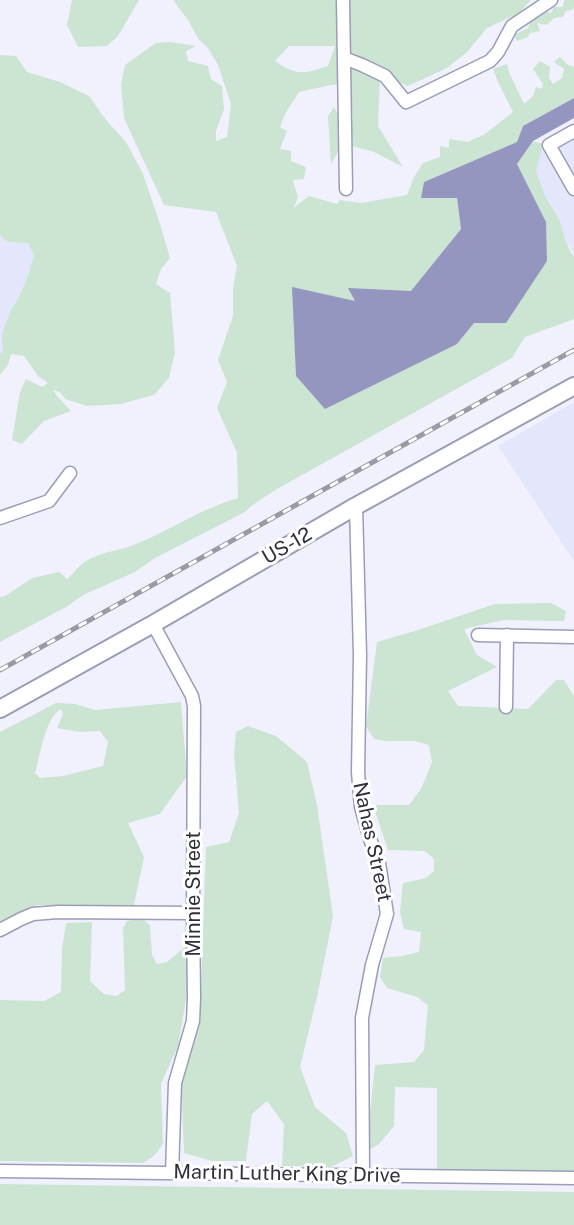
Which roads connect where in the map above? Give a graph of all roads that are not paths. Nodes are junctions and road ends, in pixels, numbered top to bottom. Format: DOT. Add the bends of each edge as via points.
graph roads {
  1 [pos="343,0"];
  2 [pos="551,0"];
  3 [pos="344,57"];
  4 [pos="574,131"];
  5 [pos="346,189"];
  6 [pos="574,189"];
  7 [pos="574,386"];
  8 [pos="70,473"];
  9 [pos="356,506"];
  10 [pos="0,518"];
  11 [pos="153,624"];
  12 [pos="478,635"];
  13 [pos="507,635"];
  14 [pos="574,637"];
  15 [pos="506,707"];
  16 [pos="0,709"];
  17 [pos="193,913"];
  18 [pos="0,930"];
  19 [pos="0,1171"];
  20 [pos="172,1173"];
  21 [pos="363,1174"];
  22 [pos="574,1178"];
  1 -- 3 [label="street"];
  2 -- 3 [label="street" via="512,26 490,61 406,102 384,76"];
  3 -- 5 [label="street"];
  4 -- 6 [label="street" via="549,145"];
  7 -- 9 [label="main road, US-12"];
  8 -- 10 [label="street" via="49,501"];
  9 -- 11 [label="main road, US-12"];
  9 -- 21 [label="street, Nahas Street" via="358,772 362,807 379,863 387,914 362,1018"];
  11 -- 16 [label="main road, US-12"];
  11 -- 17 [label="street, Minnie Street" via="194,706"];
  12 -- 13 [label="street"];
  13 -- 14 [label="street"];
  13 -- 15 [label="street"];
  17 -- 18 [label="street" via="58,912 33,915"];
  17 -- 20 [label="street, Minnie Street" via="193,1021 175,1083"];
  19 -- 20 [label="street, Martin Luther King Drive"];
  20 -- 21 [label="street, Martin Luther King Drive"];
  21 -- 22 [label="street, Martin Luther King Drive"];
}
